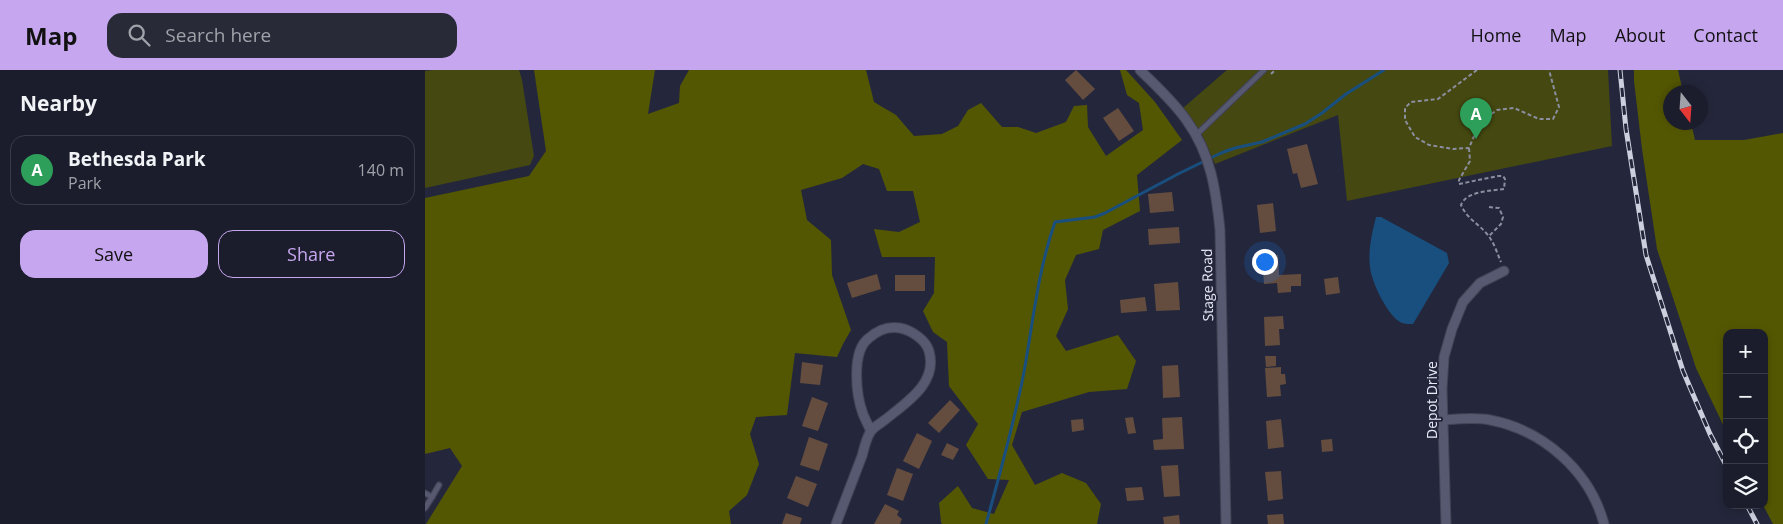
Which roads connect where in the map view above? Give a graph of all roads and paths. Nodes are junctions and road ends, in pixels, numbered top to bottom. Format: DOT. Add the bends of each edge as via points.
graph roads {
  1 [pos="1140,70"];
  2 [pos="1264,70"];
  3 [pos="1275,70"];
  4 [pos="1477,70"];
  5 [pos="1549,70"];
  6 [pos="1268,77"];
  7 [pos="1196,135"];
  8 [pos="1469,148"];
  9 [pos="1489,207"];
  10 [pos="1489,236"];
  11 [pos="1504,271"];
  12 [pos="1443,420"];
  13 [pos="871,431"];
  14 [pos="439,485"];
  15 [pos="425,493"];
  16 [pos="432,496"];
  17 [pos="425,508"];
  18 [pos="837,524"];
  19 [pos="1225,524"];
  20 [pos="1446,524"];
  21 [pos="1603,524"];
  1 -- 7 [label="street, Stage Road" via="1178,110"];
  2 -- 7 [label="lane"];
  3 -- 6 [label="path"];
  4 -- 8 [label="path" via="1438,99 1411,102 1405,108 1405,120 1415,137 1429,145"];
  5 -- 8 [label="path" via="1559,107 1553,119 1539,119 1515,108 1497,110 1481,122"];
  7 -- 19 [label="street, Stage Road" via="1216,190 1219,230"];
  8 -- 10 [label="path" via="1470,161 1459,184 1498,176 1505,178 1504,189 1479,193 1461,203 1474,223"];
  9 -- 10 [label="path" via="1502,210 1503,217 1501,224"];
  10 -- 11 [label="path"];
  11 -- 12 [label="street, Depot Drive" via="1480,283 1463,302 1451,328 1444,357"];
  12 -- 20 [label="street, Depot Drive"];
  12 -- 21 [label="street" via="1488,420 1511,425 1547,443 1573,468 1589,490"];
  13 -- 13 [label="street" via="859,400 859,350 879,331 901,328 921,339 929,348 930,373 925,384 907,402"];
  13 -- 18 [label="street"];
  14 -- 16 [label="lane"];
  15 -- 16 [label="lane"];
  16 -- 17 [label="lane"];
}
